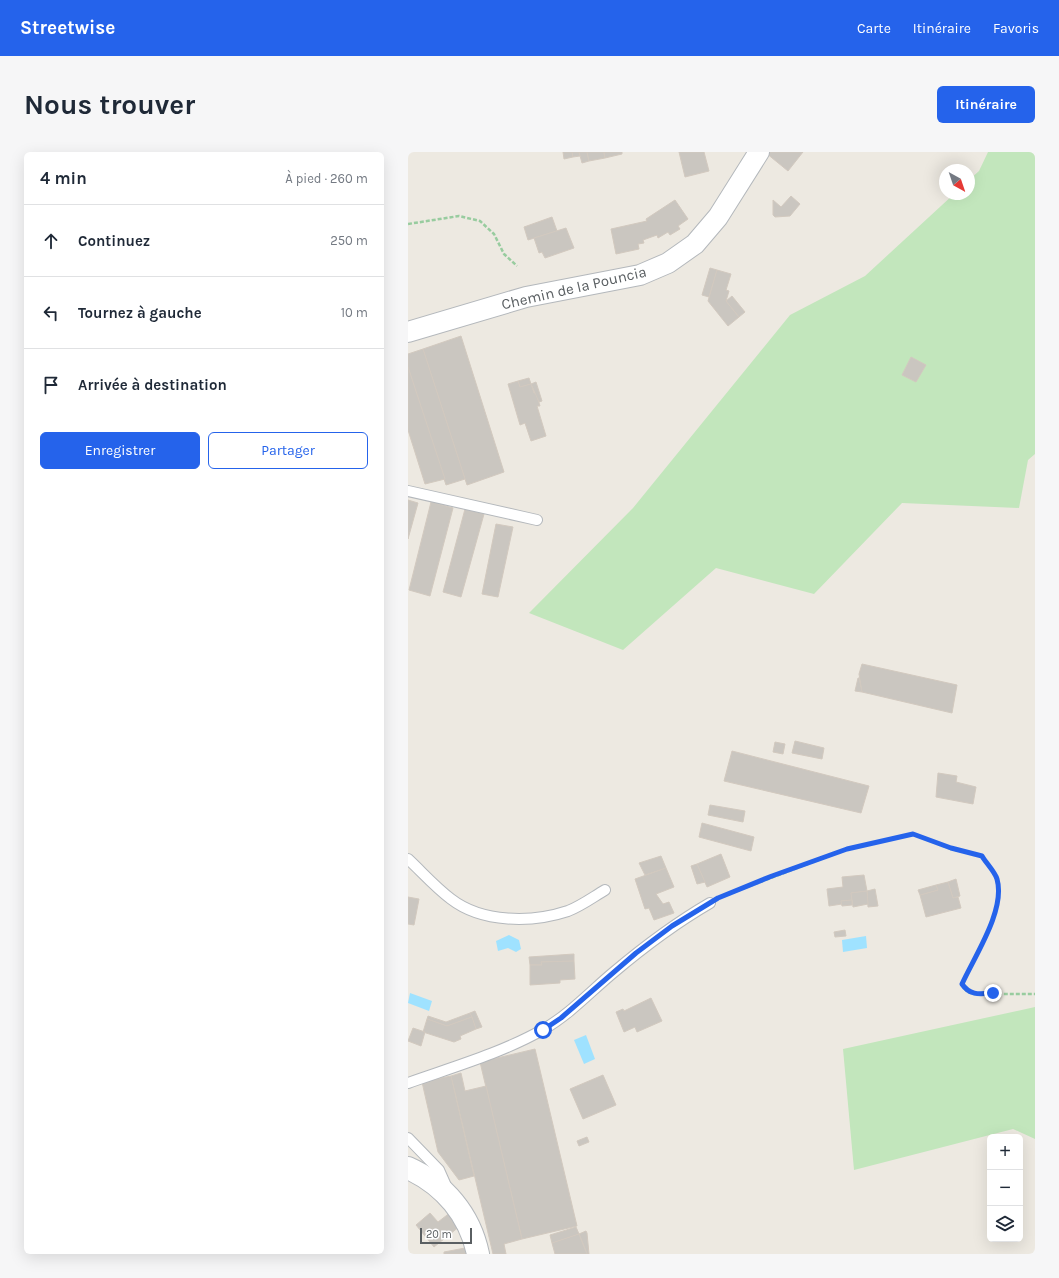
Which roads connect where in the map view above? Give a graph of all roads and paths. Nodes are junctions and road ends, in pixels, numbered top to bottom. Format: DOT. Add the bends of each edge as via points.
graph roads {
  1 [pos="759,152"];
  2 [pos="408,224"];
  3 [pos="517,266"];
  4 [pos="408,332"];
  5 [pos="408,491"];
  6 [pos="537,520"];
  7 [pos="408,859"];
  8 [pos="605,890"];
  9 [pos="710,903"];
  10 [pos="1035,994"];
  11 [pos="408,1083"];
  12 [pos="408,1138"];
  13 [pos="408,1168"];
  14 [pos="452,1200"];
  15 [pos="478,1254"];
  1 -- 4 [label="street, Chemin de la Pouncia" via="718,217 695,244 668,263 640,275 526,297"];
  2 -- 3 [label="path" via="459,216 480,220 494,234 504,254"];
  5 -- 6 [label="lane"];
  7 -- 8 [label="lane" via="451,899 472,911 494,917 513,919 553,916 570,910"];
  9 -- 10 [label="path" via="772,876 847,849 913,834 982,856 997,878 996,911 988,933 962,984 967,992"];
  9 -- 11 [label="lane" via="672,926 636,953 561,1018 543,1030 504,1048"];
  12 -- 14 [label="lane" via="439,1170"];
  13 -- 14 [label="street" via="422,1174"];
  14 -- 15 [label="street" via="469,1226"];
}
